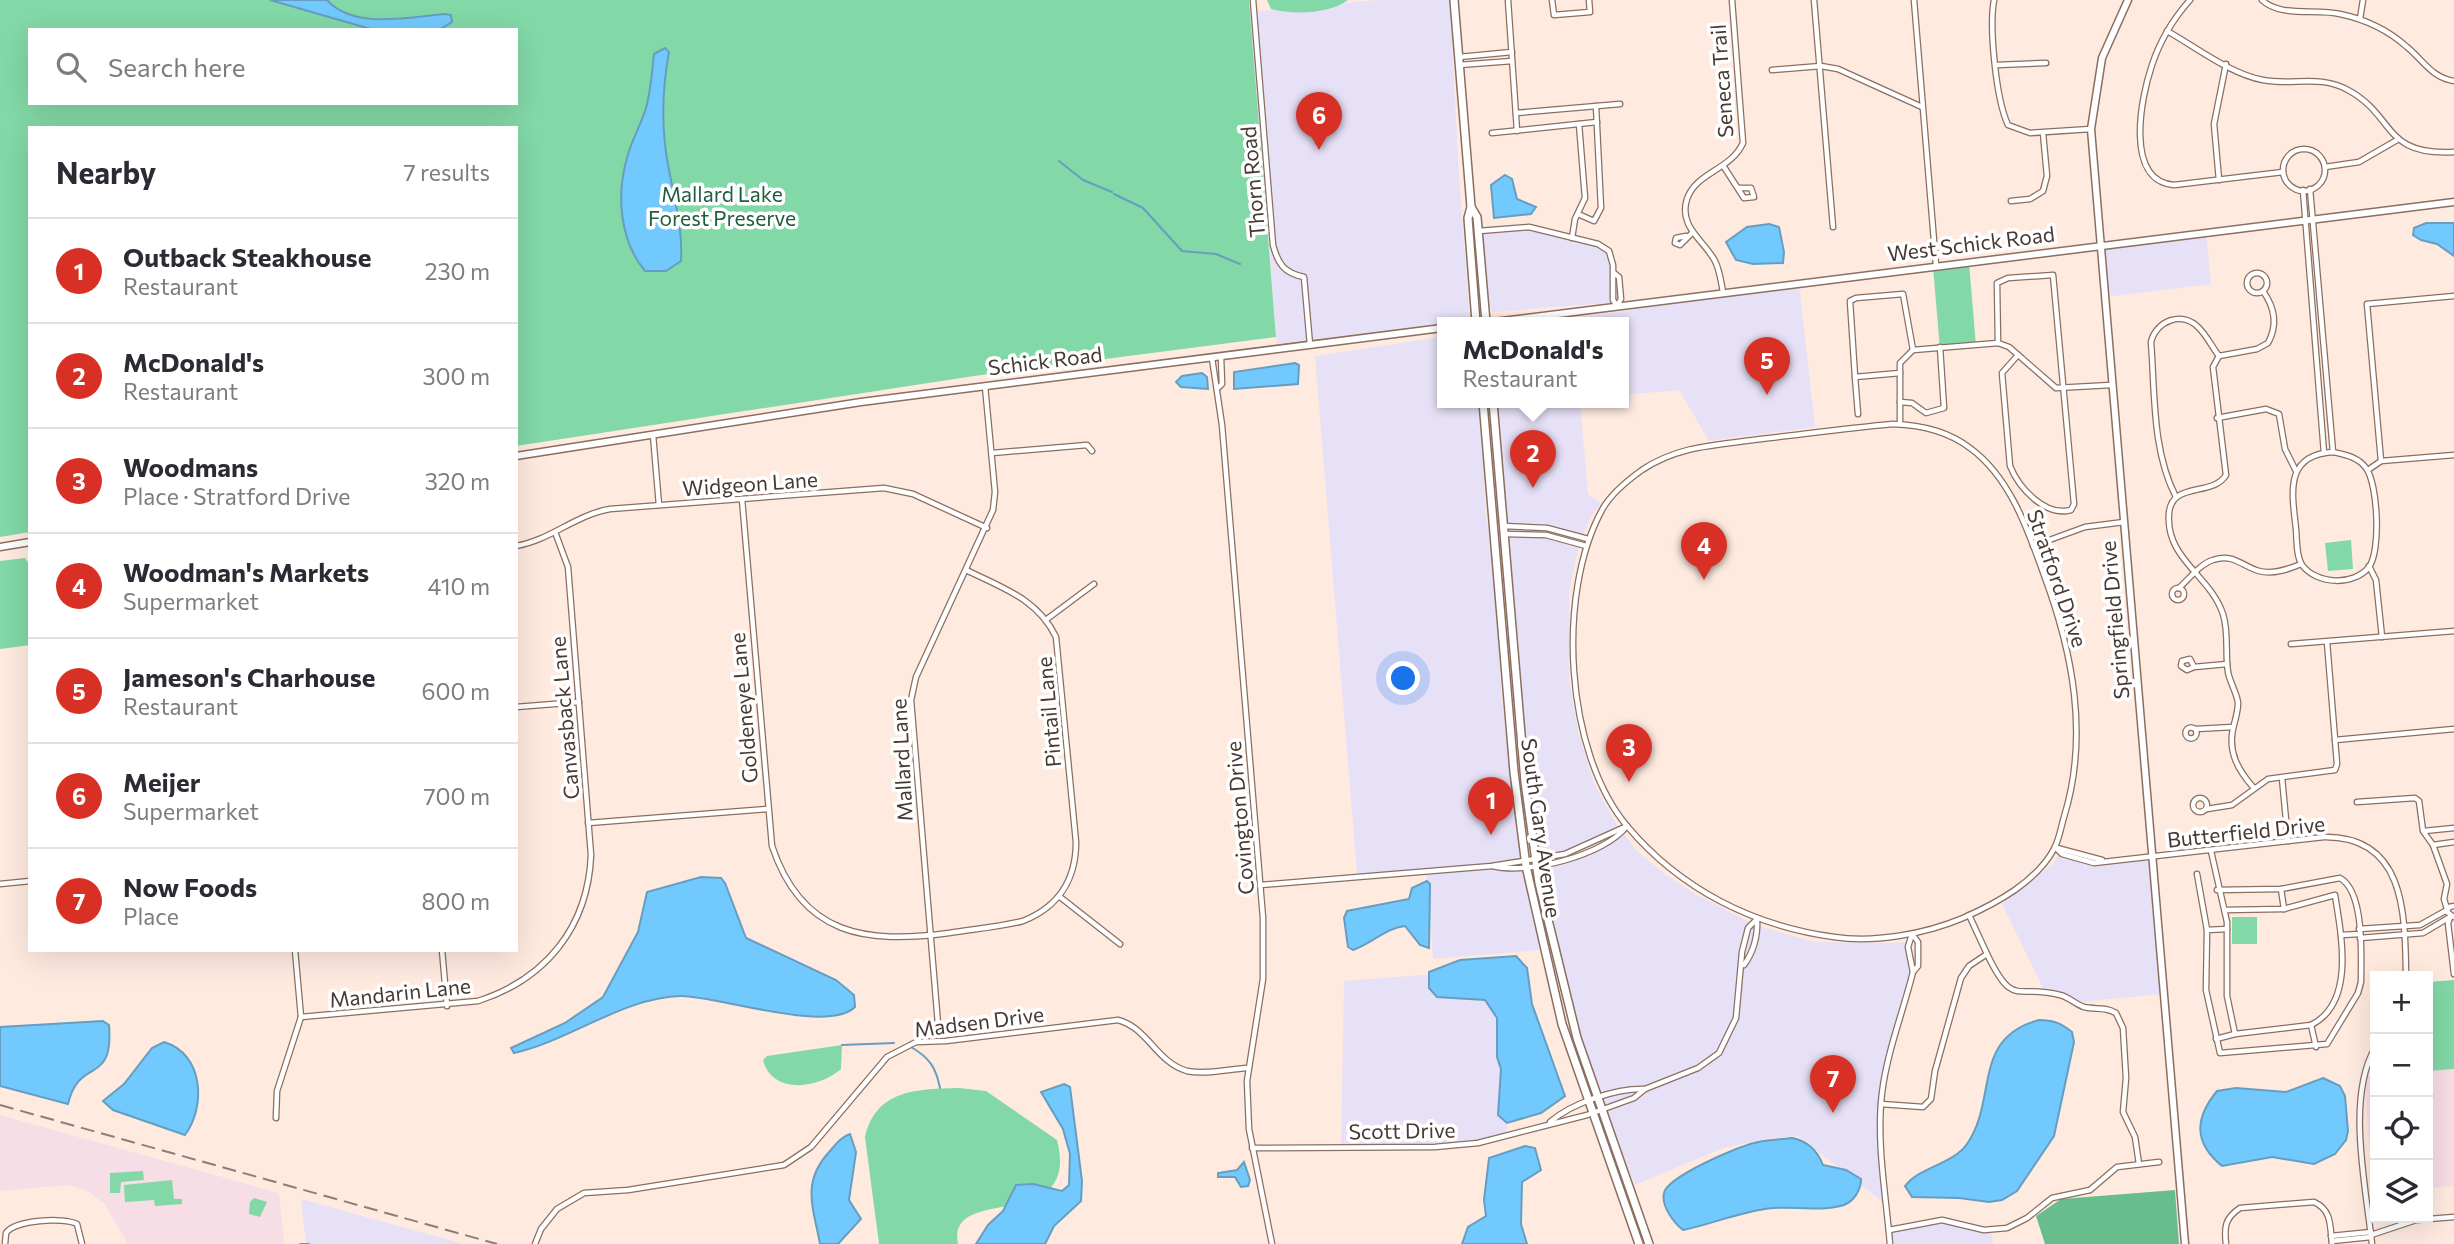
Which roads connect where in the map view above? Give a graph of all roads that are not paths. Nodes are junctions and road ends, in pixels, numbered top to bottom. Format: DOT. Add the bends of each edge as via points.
graph roads {
  1 [pos="1253,0"];
  2 [pos="1454,0"];
  3 [pos="1508,0"];
  4 [pos="1552,0"];
  5 [pos="1589,0"];
  6 [pos="1732,0"];
  7 [pos="1814,0"];
  8 [pos="1914,0"];
  9 [pos="1994,0"];
  10 [pos="2128,0"];
  11 [pos="2190,0"];
  12 [pos="2262,0"];
  13 [pos="2363,0"];
  14 [pos="2360,19"];
  15 [pos="2167,31"];
  16 [pos="1511,52"];
  17 [pos="1459,61"];
  18 [pos="1512,61"];
  19 [pos="2046,63"];
  20 [pos="2226,64"];
  21 [pos="1997,65"];
  22 [pos="1821,66"];
  23 [pos="1772,70"];
  24 [pos="2454,81"];
  25 [pos="1620,104"];
  26 [pos="1596,106"];
  27 [pos="1923,107"];
  28 [pos="1516,113"];
  29 [pos="1597,122"];
  30 [pos="1579,124"];
  31 [pos="2091,129"];
  32 [pos="1517,131"];
  33 [pos="1492,133"];
  34 [pos="2043,133"];
  35 [pos="2397,140"];
  36 [pos="2454,152"];
  37 [pos="1724,167"];
  38 [pos="2325,167"];
  39 [pos="2283,172"];
  40 [pos="2219,180"];
  41 [pos="1739,188"];
  42 [pos="2311,189"];
  43 [pos="2303,190"];
  44 [pos="2011,201"];
  45 [pos="2454,202"];
  46 [pos="1471,207"];
  47 [pos="1578,214"];
  48 [pos="2314,219"];
  49 [pos="2305,220"];
  50 [pos="1833,227"];
  51 [pos="1478,231"];
  52 [pos="1692,233"];
  53 [pos="1686,236"];
  54 [pos="1572,237"];
  55 [pos="2099,244"];
  56 [pos="1937,265"];
  57 [pos="2263,291"];
  58 [pos="1723,292"];
  59 [pos="2454,296"];
  60 [pos="1617,306"];
  61 [pos="1476,317"];
  62 [pos="1486,317"];
  63 [pos="1532,317"];
  64 [pos="1437,329"];
  65 [pos="1998,343"];
  66 [pos="1310,345"];
  67 [pos="1940,347"];
  68 [pos="1913,350"];
  69 [pos="2018,355"];
  70 [pos="2219,356"];
  71 [pos="1221,357"];
  72 [pos="1212,358"];
  73 [pos="1900,373"];
  74 [pos="1854,377"];
  75 [pos="2111,384"];
  76 [pos="985,385"];
  77 [pos="1219,387"];
  78 [pos="2065,389"];
  79 [pos="1900,402"];
  80 [pos="1484,408"];
  81 [pos="1493,408"];
  82 [pos="1858,414"];
  83 [pos="2217,418"];
  84 [pos="1900,424"];
  85 [pos="653,434"];
  86 [pos="1092,451"];
  87 [pos="2333,452"];
  88 [pos="992,453"];
  89 [pos="2324,453"];
  90 [pos="2454,455"];
  91 [pos="518,456"];
  92 [pos="2381,461"];
  93 [pos="2368,470"];
  94 [pos="2297,471"];
  95 [pos="2176,498"];
  96 [pos="742,499"];
  97 [pos="659,505"];
  98 [pos="2124,522"];
  99 [pos="987,528"];
  100 [pos="1503,530"];
  101 [pos="555,532"];
  102 [pos="1588,539"];
  103 [pos="28,542"];
  104 [pos="518,544"];
  105 [pos="1586,546"];
  106 [pos="2033,546"];
  107 [pos="0,547"];
  108 [pos="2301,564"];
  109 [pos="2369,566"];
  110 [pos="966,570"];
  111 [pos="2195,573"];
  112 [pos="1094,584"];
  113 [pos="2179,588"];
  114 [pos="1046,619"];
  115 [pos="2454,631"];
  116 [pos="2382,637"];
  117 [pos="2327,642"];
  118 [pos="2291,644"];
  119 [pos="2227,664"];
  120 [pos="2194,667"];
  121 [pos="579,702"];
  122 [pos="518,707"];
  123 [pos="2233,727"];
  124 [pos="2196,729"];
  125 [pos="2454,729"];
  126 [pos="2335,740"];
  127 [pos="2282,778"];
  128 [pos="2253,787"];
  129 [pos="2357,802"];
  130 [pos="2207,808"];
  131 [pos="767,809"];
  132 [pos="588,823"];
  133 [pos="1627,826"];
  134 [pos="2454,828"];
  135 [pos="2423,831"];
  136 [pos="2288,841"];
  137 [pos="2454,842"];
  138 [pos="2433,845"];
  139 [pos="2055,848"];
  140 [pos="2211,851"];
  141 [pos="2152,857"];
  142 [pos="1535,862"];
  143 [pos="1526,863"];
  144 [pos="2197,874"];
  145 [pos="28,881"];
  146 [pos="0,884"];
  147 [pos="1261,885"];
  148 [pos="2281,889"];
  149 [pos="2217,890"];
  150 [pos="1060,897"];
  151 [pos="583,903"];
  152 [pos="2454,906"];
  153 [pos="2225,909"];
  154 [pos="2284,909"];
  155 [pos="2447,909"];
  156 [pos="1969,915"];
  157 [pos="2452,917"];
  158 [pos="1757,919"];
  159 [pos="2403,926"];
  160 [pos="2227,929"];
  161 [pos="2207,930"];
  162 [pos="1912,934"];
  163 [pos="2360,934"];
  164 [pos="2403,934"];
  165 [pos="930,935"];
  166 [pos="2341,935"];
  167 [pos="2452,937"];
  168 [pos="1120,944"];
  169 [pos="295,952"];
  170 [pos="442,952"];
  171 [pos="1987,954"];
  172 [pos="1743,966"];
  173 [pos="2406,971"];
  174 [pos="1913,972"];
  175 [pos="2454,974"];
  176 [pos="447,1006"];
  177 [pos="301,1017"];
  178 [pos="938,1024"];
  179 [pos="2311,1025"];
  180 [pos="2235,1034"];
  181 [pos="2216,1039"];
  182 [pos="2316,1047"];
  183 [pos="2370,1057"];
  184 [pos="1247,1068"];
  185 [pos="1645,1090"];
  186 [pos="1597,1099"];
  187 [pos="1588,1102"];
  188 [pos="1881,1104"];
  189 [pos="1601,1111"];
  190 [pos="1593,1113"];
  191 [pos="276,1118"];
  192 [pos="1549,1123"];
  193 [pos="1252,1148"];
  194 [pos="2159,1162"];
  195 [pos="2139,1164"];
  196 [pos="2454,1217"];
  197 [pos="1643,1224"];
  198 [pos="1634,1228"];
  199 [pos="1889,1230"];
  200 [pos="2371,1235"];
  201 [pos="2332,1240"];
  202 [pos="5,1244"];
  203 [pos="82,1244"];
  204 [pos="535,1244"];
  205 [pos="1272,1244"];
  206 [pos="1639,1244"];
  207 [pos="1649,1244"];
  208 [pos="1890,1244"];
  209 [pos="2185,1244"];
  210 [pos="2225,1244"];
  211 [pos="2372,1244"];
  1 -- 66 [label="street, Thorn Road" via="1273,245 1279,265 1304,278"];
  2 -- 17 [label="main road"];
  3 -- 16 [label="street"];
  4 -- 5 [label="street" via="1554,15 1590,12"];
  6 -- 37 [label="street, Seneca Trail" via="1745,132 1740,150"];
  7 -- 22 [label="street"];
  8 -- 27 [label="street"];
  9 -- 21 [label="street"];
  10 -- 31 [label="street, Springfield Drive" via="2102,58"];
  11 -- 15 [label="street"];
  12 -- 14 [label="street" via="2282,10 2321,10"];
  13 -- 14 [label="street"];
  14 -- 24 [label="street" via="2399,41 2432,72"];
  15 -- 20 [label="street"];
  15 -- 40 [label="street" via="2152,63 2143,104 2143,160 2150,176 2162,183 2174,186"];
  16 -- 17 [label="street"];
  16 -- 18 [label="street"];
  17 -- 18 [label="street"];
  17 -- 46 [label="main road"];
  18 -- 28 [label="street"];
  19 -- 21 [label="street"];
  20 -- 35 [label="street" via="2262,80 2311,79 2341,87 2365,102"];
  20 -- 40 [label="street" via="2214,124"];
  21 -- 34 [label="street" via="1999,103 2008,125"];
  22 -- 23 [label="street"];
  22 -- 27 [label="street" via="1838,69"];
  22 -- 50 [label="street"];
  25 -- 26 [label="street"];
  26 -- 28 [label="street"];
  26 -- 29 [label="street"];
  27 -- 56 [label="street"];
  28 -- 32 [label="street"];
  29 -- 30 [label="street"];
  29 -- 47 [label="street" via="1601,208 1594,220"];
  30 -- 32 [label="street"];
  30 -- 47 [label="street" via="1586,198"];
  31 -- 34 [label="street"];
  31 -- 55 [label="street, Springfield Drive"];
  32 -- 33 [label="street"];
  34 -- 44 [label="street" via="2047,176 2043,191 2030,199"];
  35 -- 36 [label="street" via="2432,152"];
  35 -- 38 [label="street" via="2359,162"];
  37 -- 41 [label="street"];
  37 -- 52 [label="street, Seneca Trail" via="1695,184 1689,194 1686,215"];
  38 -- 39 [label="street" via="2319,155 2302,150 2287,158"];
  38 -- 42 [label="street" via="2321,183"];
  39 -- 40 [label="street"];
  39 -- 43 [label="street" via="2292,187"];
  42 -- 43 [label="street"];
  42 -- 48 [label="street"];
  43 -- 49 [label="street"];
  45 -- 48 [label="street, West Schick Road"];
  46 -- 51 [label="main road"];
  46 -- 61 [label="main road"];
  47 -- 54 [label="street"];
  48 -- 49 [label="street, West Schick Road"];
  48 -- 87 [label="street"];
  49 -- 55 [label="street, West Schick Road"];
  49 -- 89 [label="street"];
  51 -- 54 [label="street" via="1529,227"];
  51 -- 62 [label="main road"];
  52 -- 53 [label="street"];
  52 -- 58 [label="street" via="1716,262"];
  54 -- 60 [label="street" via="1609,251"];
  55 -- 56 [label="street, West Schick Road"];
  55 -- 75 [label="street, Springfield Drive"];
  56 -- 58 [label="street, West Schick Road"];
  57 -- 57 [label="street" via="2266,277 2259,272 2251,274 2248,288 2255,293"];
  57 -- 70 [label="street" via="2272,304 2275,325 2268,343"];
  58 -- 60 [label="street, West Schick Road"];
  59 -- 92 [label="street" via="2367,304"];
  60 -- 63 [label="street, West Schick Road"];
  64 -- 66 [label="street, Schick Road"];
  65 -- 67 [label="street"];
  65 -- 69 [label="street"];
  65 -- 78 [label="street" via="1997,283 2007,278 2053,275"];
  66 -- 71 [label="street, Schick Road"];
  67 -- 68 [label="street"];
  67 -- 79 [label="street" via="1944,408 1926,413 1912,403"];
  68 -- 73 [label="street" via="1902,359"];
  68 -- 74 [label="street" via="1903,294 1856,298 1850,301"];
  69 -- 78 [label="street" via="2056,388"];
  69 -- 78 [label="street" via="2002,373 2010,466 2035,499 2053,510 2071,510 2074,503"];
  70 -- 83 [label="street" via="2213,367"];
  70 -- 95 [label="street" via="2197,326 2183,319 2168,320 2154,331 2157,423 2166,477"];
  71 -- 72 [label="street, Schick Road"];
  71 -- 77 [label="street, Covington Drive"];
  72 -- 76 [label="street, Schick Road"];
  72 -- 77 [label="street, Covington Drive"];
  73 -- 74 [label="street"];
  73 -- 79 [label="street"];
  74 -- 82 [label="street"];
  75 -- 78 [label="street"];
  75 -- 98 [label="street, Springfield Drive"];
  76 -- 85 [label="street, Schick Road"];
  76 -- 88 [label="street, Mallard Lane"];
  77 -- 147 [label="street, Covington Drive"];
  79 -- 84 [label="street"];
  80 -- 143 [label="main road, South Gary Avenue"];
  81 -- 100 [label="main road, South Gary Avenue"];
  83 -- 94 [label="street" via="2266,408 2279,414 2286,454"];
  83 -- 95 [label="street" via="2226,475 2221,484"];
  84 -- 102 [label="street, Stratford Drive" via="1674,453 1640,471 1619,490 1604,506"];
  84 -- 106 [label="street, Stratford Drive" via="1949,435 1979,454 2006,488"];
  85 -- 91 [label="street, Schick Road"];
  85 -- 97 [label="street"];
  86 -- 88 [label="street" via="1087,446"];
  87 -- 89 [label="street"];
  87 -- 93 [label="street" via="2351,456"];
  88 -- 99 [label="street, Mallard Lane" via="995,492"];
  89 -- 94 [label="street" via="2305,461"];
  90 -- 92 [label="street"];
  92 -- 93 [label="street"];
  93 -- 109 [label="street" via="2377,543"];
  94 -- 108 [label="street" via="2292,491"];
  95 -- 111 [label="street" via="2169,513 2172,542"];
  96 -- 97 [label="street, Widgeon Lane"];
  96 -- 99 [label="street, Widgeon Lane" via="892,488"];
  96 -- 131 [label="street, Goldeneye Lane"];
  97 -- 101 [label="street, Widgeon Lane" via="597,512"];
  98 -- 106 [label="street" via="2085,527"];
  98 -- 141 [label="street, Springfield Drive"];
  99 -- 110 [label="street, Mallard Lane"];
  100 -- 102 [label="street" via="1547,528"];
  100 -- 105 [label="street"];
  100 -- 142 [label="main road, South Gary Avenue"];
  101 -- 104 [label="street, Widgeon Lane"];
  101 -- 121 [label="street, Canvasback Lane" via="568,567"];
  102 -- 105 [label="street, Stratford Drive"];
  103 -- 107 [label="street"];
  105 -- 133 [label="street, Stratford Drive" via="1573,615 1577,688 1594,767"];
  106 -- 139 [label="street, Stratford Drive" via="2063,628 2077,713 2071,796"];
  108 -- 109 [label="street" via="2326,580 2354,578"];
  108 -- 111 [label="street" via="2267,572 2234,558 2222,558 2211,560"];
  109 -- 116 [label="street" via="2376,580"];
  110 -- 114 [label="street, Pintail Lane" via="1023,598"];
  110 -- 165 [label="street, Mallard Lane" via="916,677 911,700"];
  111 -- 113 [label="street"];
  111 -- 119 [label="street" via="2223,613"];
  112 -- 114 [label="street"];
  114 -- 150 [label="street, Pintail Lane" via="1060,653 1076,842 1073,870"];
  115 -- 116 [label="street"];
  116 -- 117 [label="street"];
  117 -- 118 [label="street"];
  117 -- 126 [label="street"];
  119 -- 120 [label="street"];
  119 -- 123 [label="street" via="2238,700"];
  121 -- 122 [label="street"];
  121 -- 132 [label="street, Canvasback Lane"];
  123 -- 124 [label="street"];
  123 -- 128 [label="street" via="2235,762"];
  125 -- 126 [label="street"];
  126 -- 127 [label="street" via="2335,770"];
  127 -- 128 [label="street"];
  127 -- 136 [label="street"];
  128 -- 130 [label="street" via="2232,805"];
  129 -- 135 [label="street" via="2415,798"];
  131 -- 132 [label="street"];
  131 -- 165 [label="street, Goldeneye Lane" via="777,861 807,905 837,926 865,936 900,939"];
  132 -- 151 [label="street, Canvasback Lane" via="590,871"];
  133 -- 142 [label="street" via="1582,848"];
  133 -- 158 [label="street, Stratford Drive" via="1679,876 1726,906"];
  134 -- 135 [label="street"];
  135 -- 138 [label="street"];
  136 -- 140 [label="street, Butterfield Drive"];
  136 -- 159 [label="street, Butterfield Drive" via="2338,837 2374,850 2397,883"];
  137 -- 138 [label="street"];
  138 -- 155 [label="street" via="2447,884"];
  139 -- 141 [label="street, Butterfield Drive" via="2103,860"];
  139 -- 156 [label="street, Stratford Drive" via="2032,877"];
  140 -- 141 [label="street, Butterfield Drive"];
  140 -- 149 [label="street"];
  141 -- 209 [label="street, Springfield Drive"];
  142 -- 143 [label="street"];
  142 -- 186 [label="main road, South Gary Avenue" via="1562,984"];
  143 -- 147 [label="street"];
  143 -- 187 [label="main road, South Gary Avenue" via="1555,996"];
  144 -- 161 [label="street"];
  145 -- 146 [label="street"];
  147 -- 184 [label="street, Covington Drive" via="1263,979"];
  148 -- 149 [label="street"];
  148 -- 154 [label="street"];
  148 -- 163 [label="street" via="2340,878 2356,900"];
  149 -- 153 [label="street"];
  150 -- 165 [label="street, Goldeneye Lane" via="1023,921"];
  150 -- 168 [label="street"];
  151 -- 176 [label="street, Mandarin Lane" via="564,942 533,975 498,995"];
  152 -- 155 [label="street"];
  153 -- 154 [label="street"];
  153 -- 160 [label="street"];
  154 -- 166 [label="street" via="2335,895"];
  155 -- 157 [label="street"];
  155 -- 159 [label="street" via="2420,925"];
  156 -- 162 [label="street, Stratford Drive"];
  156 -- 171 [label="street"];
  157 -- 164 [label="street" via="2423,933"];
  157 -- 167 [label="street" via="2448,923"];
  158 -- 162 [label="street, Stratford Drive" via="1836,938"];
  158 -- 172 [label="street, Scott Drive" via="1758,932"];
  158 -- 172 [label="street, Scott Drive" via="1748,928"];
  159 -- 163 [label="street"];
  159 -- 164 [label="street, Butterfield Drive"];
  160 -- 161 [label="street"];
  160 -- 180 [label="street" via="2227,996"];
  161 -- 181 [label="street" via="2206,990"];
  162 -- 174 [label="street" via="1908,947"];
  162 -- 174 [label="street" via="1919,954"];
  163 -- 164 [label="street"];
  163 -- 166 [label="street"];
  163 -- 182 [label="street" via="2358,993 2328,1044"];
  164 -- 173 [label="street, Butterfield Drive"];
  165 -- 178 [label="street, Mallard Lane"];
  166 -- 179 [label="street" via="2343,981 2322,1020"];
  167 -- 175 [label="street"];
  169 -- 177 [label="street"];
  170 -- 176 [label="street"];
  171 -- 188 [label="street" via="1969,965 1961,978 1930,1102 1923,1107"];
  171 -- 195 [label="street" via="2002,982 2017,992 2061,995 2082,1006 2116,1013 2124,1041 2123,1112 2135,1138"];
  172 -- 185 [label="street, Scott Drive" via="1735,1018 1719,1053 1698,1068"];
  174 -- 188 [label="street" via="1887,1064"];
  176 -- 177 [label="street, Mandarin Lane"];
  177 -- 191 [label="street" via="276,1091"];
  179 -- 180 [label="street"];
  179 -- 182 [label="street"];
  180 -- 181 [label="street"];
  181 -- 182 [label="street" via="2224,1054 2278,1046"];
  183 -- 200 [label="street" via="2359,1093"];
  184 -- 193 [label="street, Covington Drive"];
  184 -- 204 [label="street, Madsen Drive" via="1191,1072 1167,1061 1133,1025 1118,1020 916,1042 887,1057 811,1147 784,1166 628,1191 584,1193 557,1209"];
  185 -- 186 [label="street, Scott Drive" via="1629,1088"];
  185 -- 189 [label="street, Scott Drive"];
  186 -- 187 [label="street, Scott Drive"];
  186 -- 189 [label="main road, South Gary Avenue"];
  187 -- 190 [label="main road, South Gary Avenue"];
  187 -- 192 [label="street, Scott Drive"];
  188 -- 199 [label="street"];
  189 -- 190 [label="street, Scott Drive"];
  189 -- 197 [label="main road, South Gary Avenue"];
  190 -- 192 [label="street, Scott Drive"];
  190 -- 198 [label="main road, South Gary Avenue"];
  192 -- 193 [label="street, Scott Drive" via="1459,1146"];
  193 -- 205 [label="street, Covington Drive"];
  194 -- 195 [label="street"];
  195 -- 199 [label="street" via="2117,1167 2090,1190 2052,1198 2007,1228 1984,1230 1942,1220"];
  196 -- 200 [label="street" via="2416,1220"];
  197 -- 198 [label="main road"];
  197 -- 207 [label="main road, South Gary Avenue"];
  198 -- 206 [label="main road, South Gary Avenue"];
  199 -- 208 [label="street"];
  200 -- 201 [label="street"];
  200 -- 211 [label="street"];
  201 -- 210 [label="street" via="2329,1214 2314,1202 2239,1208 2229,1215"];
  202 -- 203 [label="street" via="6,1233 15,1224 64,1220 77,1224"];
}
